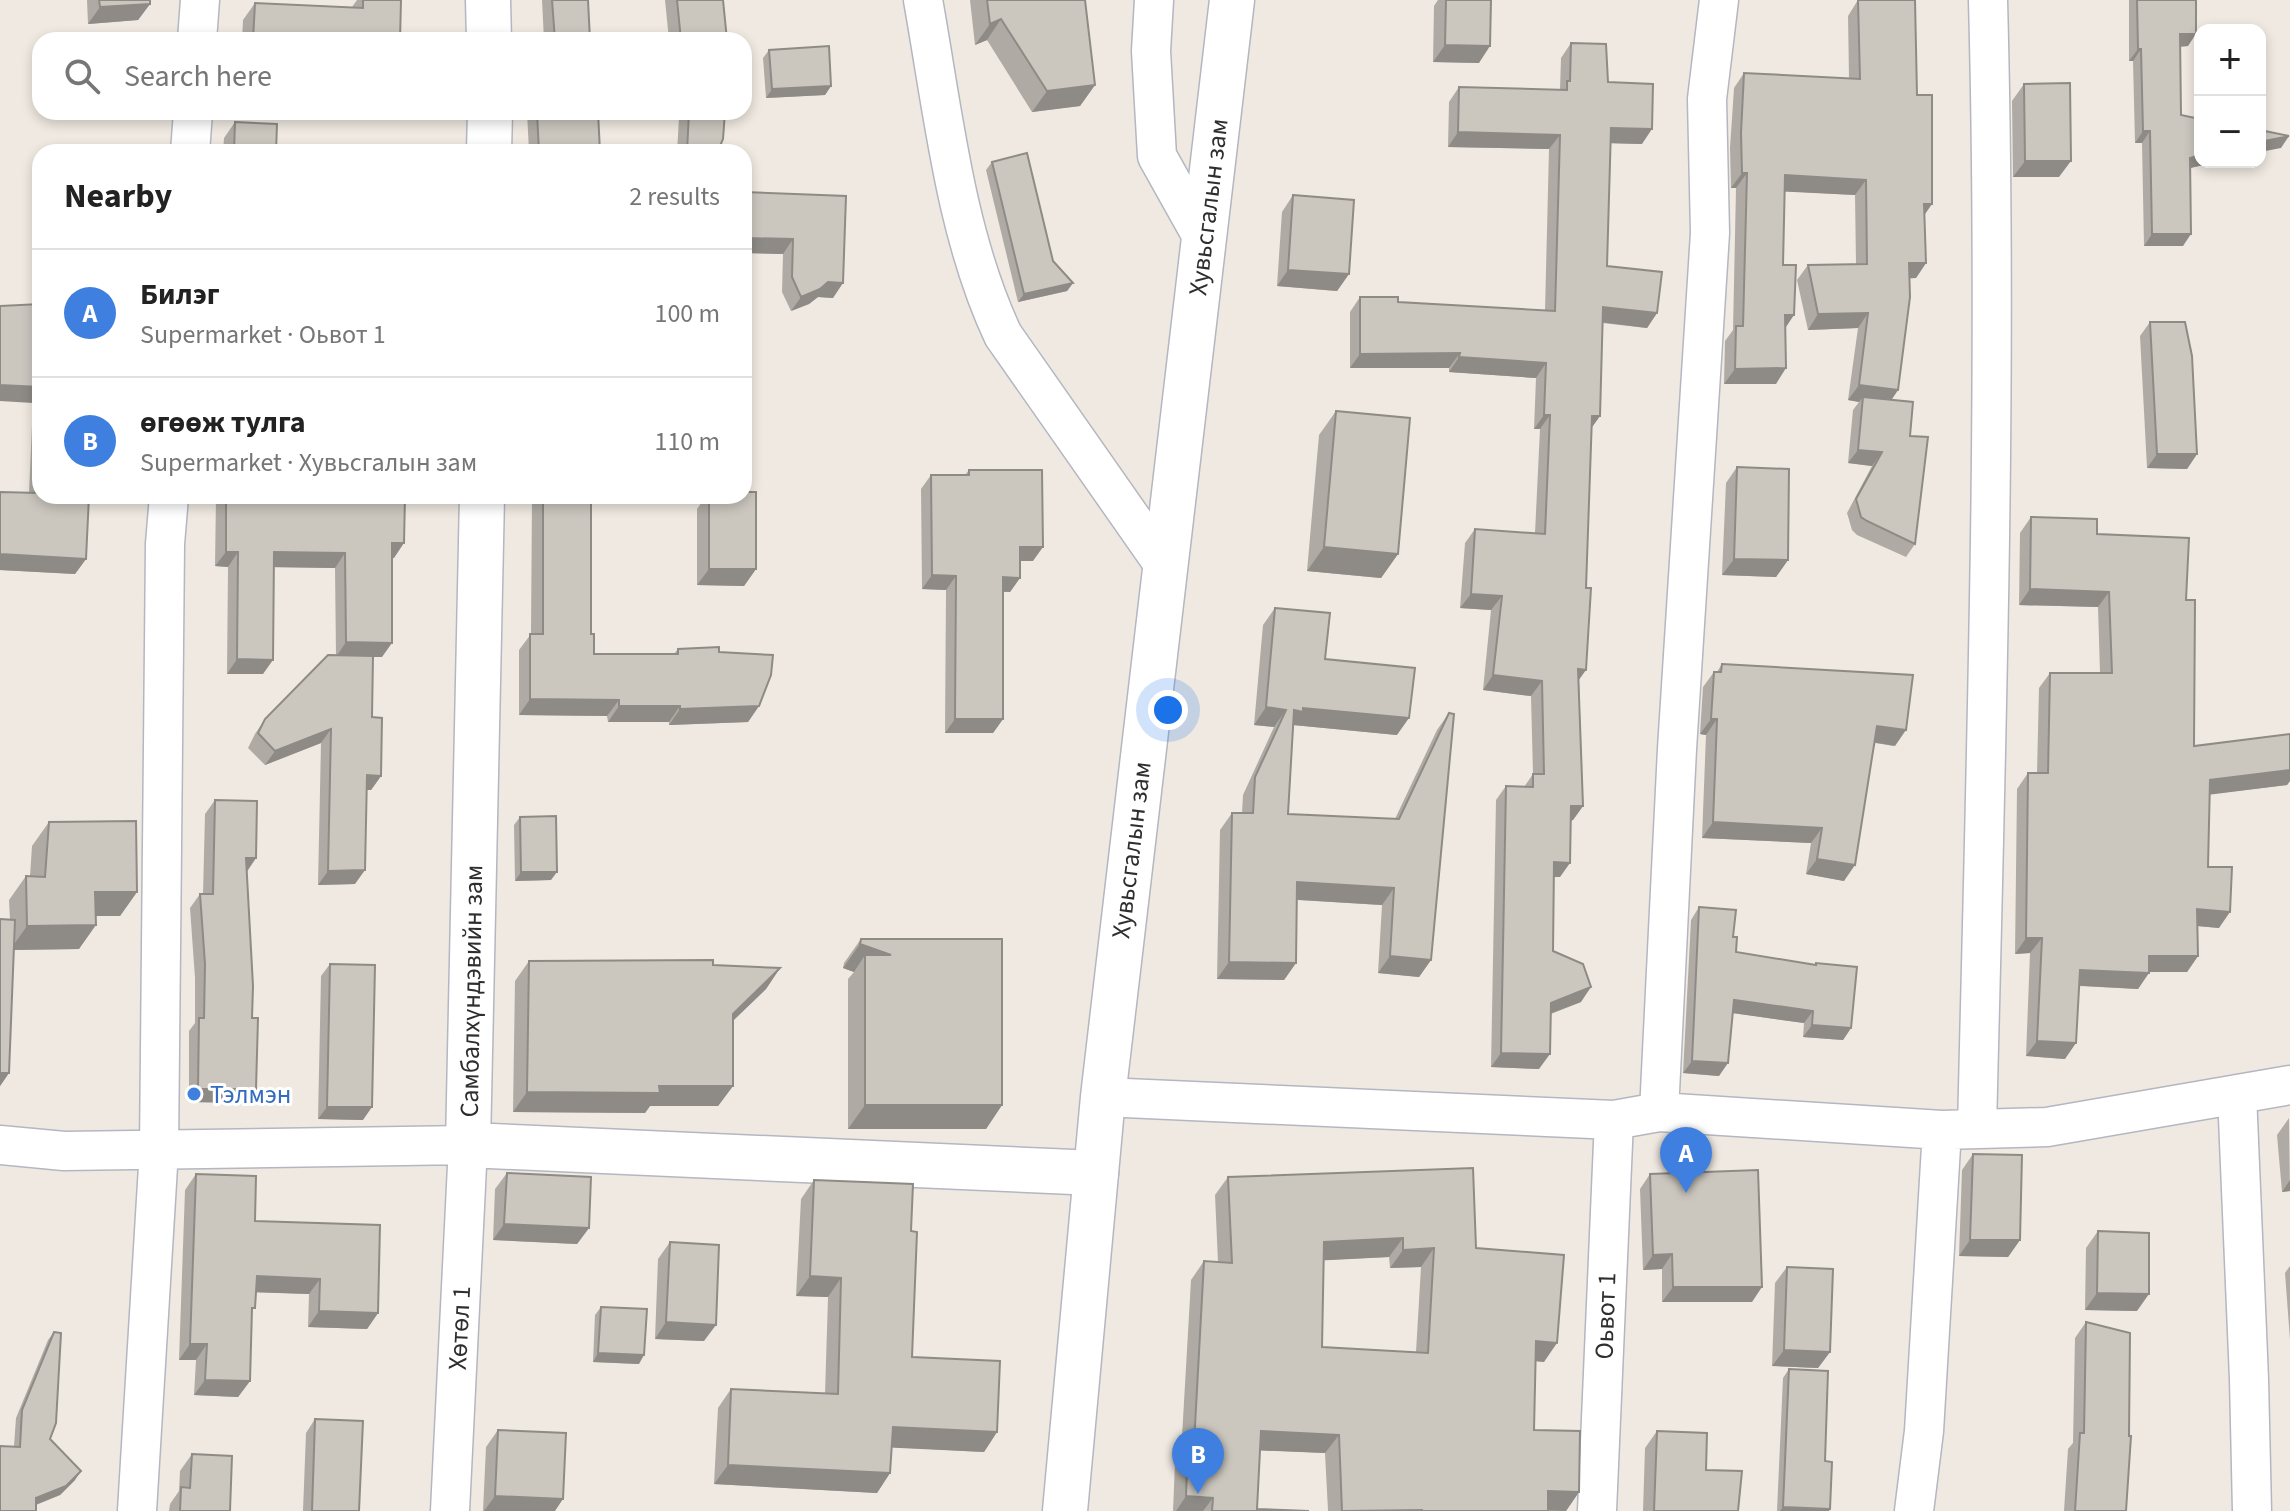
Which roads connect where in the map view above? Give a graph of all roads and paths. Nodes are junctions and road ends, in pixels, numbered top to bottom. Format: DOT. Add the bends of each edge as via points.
graph roads {
  1 [pos="200,0"];
  2 [pos="488,0"];
  3 [pos="923,0"];
  4 [pos="1154,0"];
  5 [pos="1232,0"];
  6 [pos="1719,0"];
  7 [pos="1988,0"];
  8 [pos="198,32"];
  9 [pos="489,32"];
  10 [pos="192,120"];
  11 [pos="490,120"];
  12 [pos="191,144"];
  13 [pos="489,144"];
  14 [pos="1204,240"];
  15 [pos="168,504"];
  16 [pos="482,504"];
  17 [pos="1164,565"];
  18 [pos="2290,1085"];
  19 [pos="2237,1094"];
  20 [pos="1103,1097"];
  21 [pos="1659,1112"];
  22 [pos="1614,1120"];
  23 [pos="1959,1130"];
  24 [pos="0,1145"];
  25 [pos="468,1145"];
  26 [pos="159,1150"];
  27 [pos="1096,1173"];
  28 [pos="137,1511"];
  29 [pos="450,1511"];
  30 [pos="1065,1511"];
  31 [pos="1597,1511"];
  32 [pos="1914,1511"];
  33 [pos="2252,1511"];
  1 -- 8 [label="street"];
  2 -- 9 [label="main road"];
  3 -- 17 [label="street" via="961,209 990,307 1003,335"];
  4 -- 14 [label="street" via="1157,156"];
  5 -- 14 [label="main road, Хувьсгалын зам"];
  6 -- 21 [label="street" via="1707,99 1710,233"];
  7 -- 23 [label="street" via="1993,201 1990,599"];
  10 -- 12 [label="street"];
  11 -- 13 [label="main road"];
  14 -- 17 [label="main road, Хувьсгалын зам"];
  15 -- 26 [label="street"];
  16 -- 25 [label="main road, Самбалхүндэвийн зам"];
  17 -- 20 [label="main road, Хувьсгалын зам"];
  18 -- 19 [label="street"];
  19 -- 23 [label="street" via="2047,1127"];
  19 -- 33 [label="street"];
  20 -- 22 [label="street"];
  20 -- 27 [label="main road, Хувьсгалын зам"];
  21 -- 22 [label="street"];
  21 -- 23 [label="street"];
  22 -- 31 [label="street, Оьвот 1"];
  23 -- 32 [label="street"];
  24 -- 26 [label="street"];
  25 -- 26 [label="street"];
  25 -- 27 [label="main road, Самбалхүндэвийн зам"];
  25 -- 29 [label="street, Хөтөл 1"];
  26 -- 28 [label="street"];
  27 -- 30 [label="main road, Хувьсгалын зам"];
}
